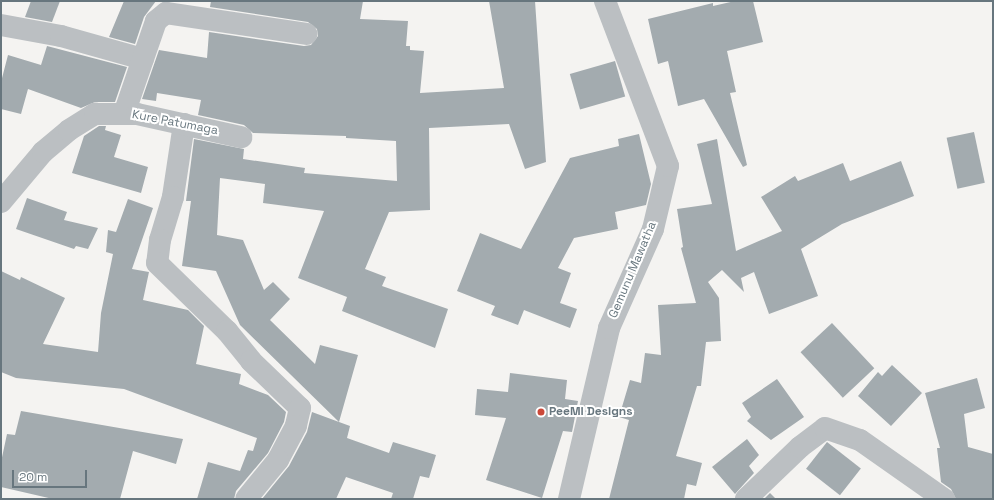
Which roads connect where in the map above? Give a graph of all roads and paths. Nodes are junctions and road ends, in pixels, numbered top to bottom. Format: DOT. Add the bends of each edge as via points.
graph roads {
  1 [pos="605,1"];
  2 [pos="167,5"];
  3 [pos="1,25"];
  4 [pos="306,34"];
  5 [pos="143,59"];
  6 [pos="124,114"];
  7 [pos="184,124"];
  8 [pos="240,137"];
  9 [pos="1,202"];
  10 [pos="246,499"];
  11 [pos="569,499"];
  12 [pos="746,499"];
  13 [pos="944,499"];
  1 -- 11 [label="street, Gemunu Mawatha" via="668,166 653,229 609,328"];
  2 -- 4 [label="street"];
  2 -- 5 [label="street" via="156,21"];
  3 -- 5 [label="street" via="61,36"];
  5 -- 6 [label="street"];
  6 -- 7 [label="street, Kure Patumaga" via="137,114"];
  6 -- 9 [label="street, Kure Patumaga" via="95,114 69,130 43,152"];
  7 -- 8 [label="street, Kure Patumaga"];
  7 -- 10 [label="street" via="173,196 160,240 157,263 227,331 251,361 300,408 296,426 278,460"];
  12 -- 13 [label="street" via="800,447 825,428 860,440"];
}
